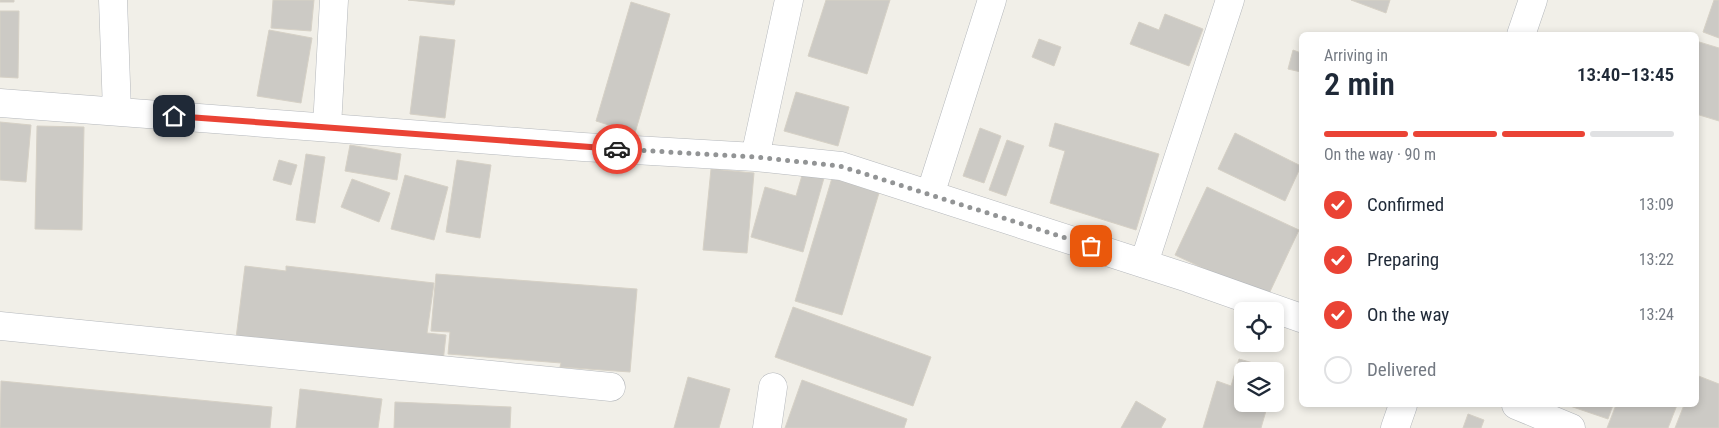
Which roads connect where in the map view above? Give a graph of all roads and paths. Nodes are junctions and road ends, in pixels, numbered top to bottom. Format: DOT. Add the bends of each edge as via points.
graph roads {
  1 [pos="113,0"];
  2 [pos="334,0"];
  3 [pos="789,0"];
  4 [pos="992,0"];
  5 [pos="1230,0"];
  6 [pos="1532,0"];
  7 [pos="1522,32"];
  8 [pos="0,103"];
  9 [pos="117,111"];
  10 [pos="327,127"];
  11 [pos="755,157"];
  12 [pos="930,195"];
  13 [pos="1144,263"];
  14 [pos="1299,317"];
  15 [pos="0,326"];
  16 [pos="611,387"];
  17 [pos="773,387"];
  18 [pos="1402,407"];
  19 [pos="1521,407"];
  20 [pos="767,428"];
  21 [pos="1395,428"];
  22 [pos="1571,428"];
  1 -- 9 [label="street"];
  2 -- 10 [label="street"];
  3 -- 11 [label="street"];
  4 -- 12 [label="street"];
  5 -- 13 [label="street"];
  6 -- 7 [label="street"];
  8 -- 9 [label="street"];
  9 -- 10 [label="street"];
  10 -- 11 [label="street"];
  11 -- 12 [label="street" via="840,166"];
  12 -- 13 [label="street"];
  13 -- 14 [label="street"];
  15 -- 16 [label="street"];
  17 -- 20 [label="street"];
  18 -- 21 [label="street"];
  19 -- 22 [label="street"];
}
